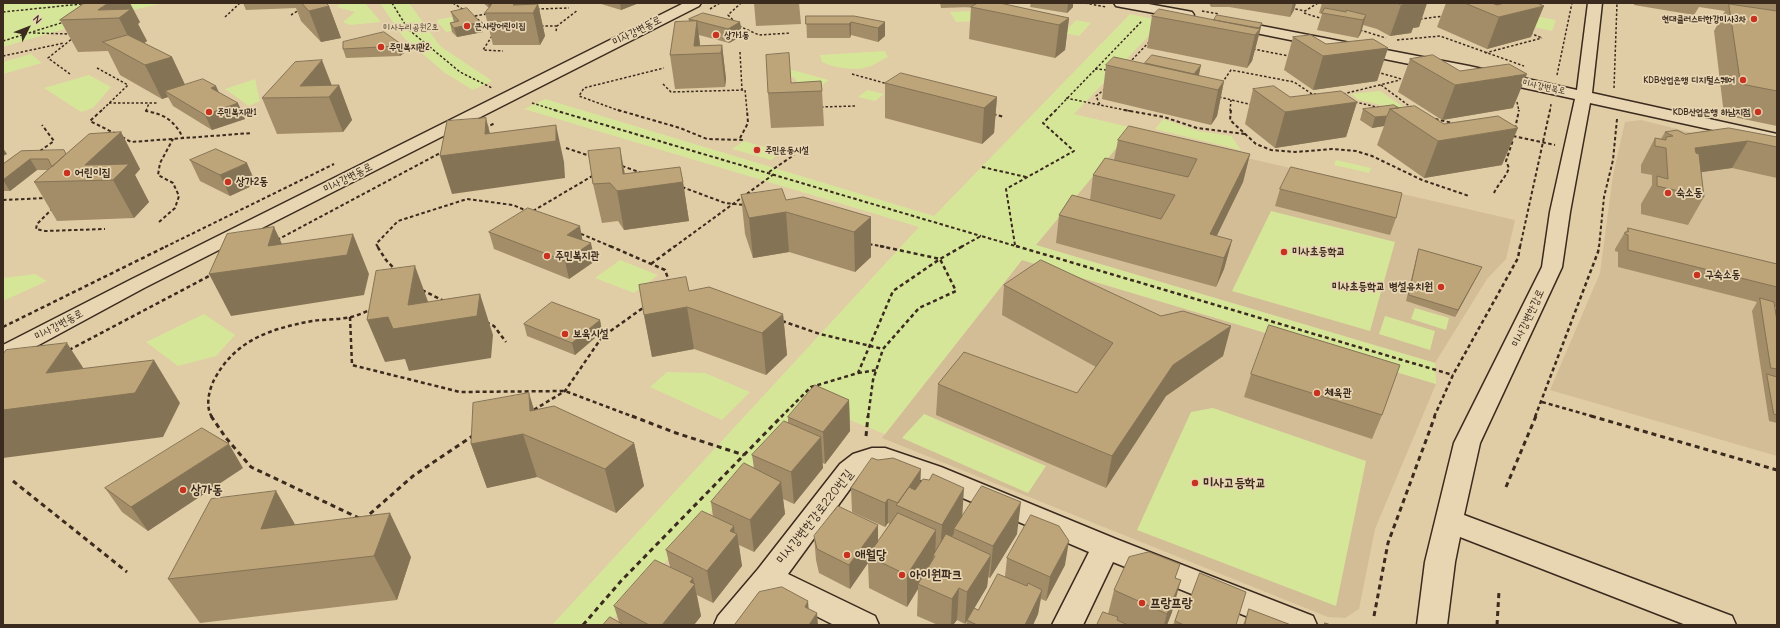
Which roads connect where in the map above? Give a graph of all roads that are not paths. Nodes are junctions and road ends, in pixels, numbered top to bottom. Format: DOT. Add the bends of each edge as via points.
graph roads {
  1 [pos="694,3"];
  2 [pos="1122,3"];
  3 [pos="1595,3"];
  4 [pos="1199,18"];
  5 [pos="1214,20"];
  6 [pos="1584,96"];
  7 [pos="1777,139"];
  8 [pos="3,355"];
  9 [pos="1449,522"];
  10 [pos="1106,547"];
  11 [pos="768,578"];
  12 [pos="860,624"];
  13 [pos="729,625"];
  14 [pos="1067,625"];
  15 [pos="1302,625"];
  16 [pos="1432,625"];
  17 [pos="1721,625"];
  1 -- 8 [label="street, 미사강변동로"];
  2 -- 4 [label="street"];
  3 -- 6 [label="street, 미사강변한강로"];
  5 -- 6 [label="street, 미사강변북로"];
  6 -- 7 [label="street, 미사강변북로"];
  6 -- 9 [label="street, 미사강변한강로" via="1560,212 1552,267 1467,443"];
  9 -- 16 [label="street, 미사강변한강로" via="1439,569"];
  9 -- 17 [label="street"];
  10 -- 11 [label="street, 미사강변한강로220번길" via="932,474 885,458 872,458 849,471"];
  10 -- 14 [label="street"];
  10 -- 15 [label="street, 미사강변한강로220번길"];
  11 -- 12 [label="street"];
  11 -- 13 [label="street, 미사강변한강로220번길"];
}
